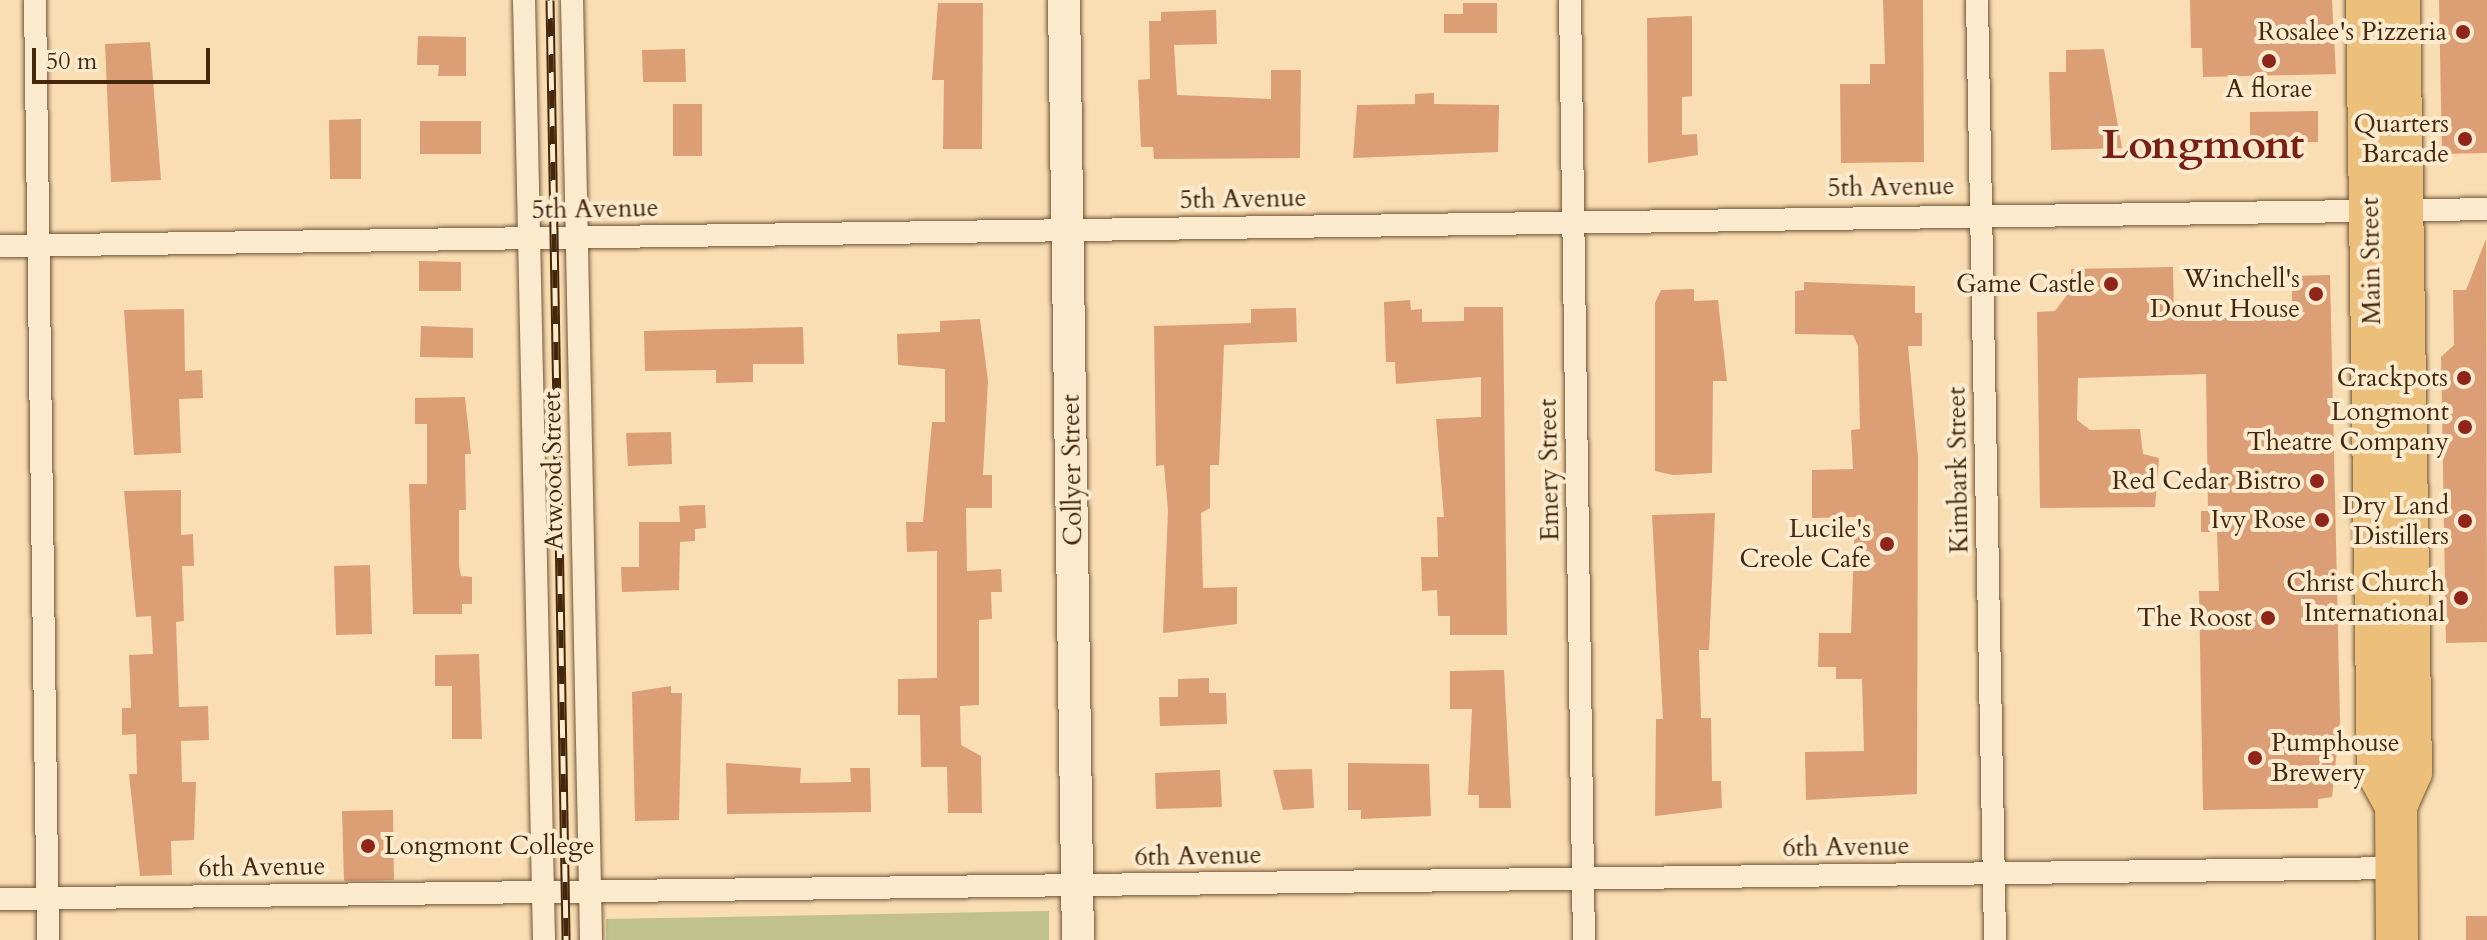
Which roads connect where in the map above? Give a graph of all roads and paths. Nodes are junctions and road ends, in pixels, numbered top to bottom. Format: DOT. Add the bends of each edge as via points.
graph roads {
  1 [pos="35,0"];
  2 [pos="524,0"];
  3 [pos="572,0"];
  4 [pos="1064,0"];
  5 [pos="1570,0"];
  6 [pos="1977,0"];
  7 [pos="2367,0"];
  8 [pos="2399,0"];
  9 [pos="2487,209"];
  10 [pos="2387,210"];
  11 [pos="1982,214"];
  12 [pos="1574,221"];
  13 [pos="1068,231"];
  14 [pos="575,238"];
  15 [pos="529,239"];
  16 [pos="0,246"];
  17 [pos="38,246"];
  18 [pos="2397,868"];
  19 [pos="1994,873"];
  20 [pos="1584,878"];
  21 [pos="1078,886"];
  22 [pos="543,891"];
  23 [pos="591,891"];
  24 [pos="48,898"];
  25 [pos="0,899"];
  26 [pos="48,940"];
  27 [pos="544,940"];
  28 [pos="591,940"];
  29 [pos="1078,940"];
  30 [pos="1584,940"];
  31 [pos="1995,940"];
  32 [pos="2397,940"];
  1 -- 17 [label="street"];
  2 -- 15 [label="street, Atwood Street"];
  3 -- 14 [label="street, Atwood Street"];
  4 -- 13 [label="street, Collyer Street"];
  5 -- 12 [label="street, Emery Street"];
  6 -- 11 [label="street, Kimbark Street"];
  7 -- 10 [label="highway, Main Street"];
  8 -- 10 [label="highway, Main Street"];
  9 -- 10 [label="street, 5th Avenue"];
  10 -- 11 [label="street, 5th Avenue"];
  10 -- 18 [label="highway, Main Street" via="2411,772 2396,806"];
  11 -- 12 [label="street, 5th Avenue"];
  11 -- 19 [label="street, Kimbark Street"];
  12 -- 13 [label="street, 5th Avenue"];
  12 -- 20 [label="street, Emery Street"];
  13 -- 14 [label="street, 5th Avenue"];
  13 -- 21 [label="street, Collyer Street"];
  14 -- 15 [label="street, 5th Avenue"];
  14 -- 23 [label="street, Atwood Street"];
  15 -- 17 [label="street, 5th Avenue"];
  15 -- 22 [label="street, Atwood Street"];
  16 -- 17 [label="street, 5th Avenue"];
  17 -- 24 [label="street"];
  18 -- 19 [label="street, 6th Avenue"];
  18 -- 32 [label="highway, Main Street"];
  19 -- 20 [label="street, 6th Avenue"];
  19 -- 31 [label="street, Kimbark Street"];
  20 -- 21 [label="street, 6th Avenue"];
  20 -- 30 [label="street, Emery Street"];
  21 -- 23 [label="street, 6th Avenue"];
  21 -- 29 [label="street, Collyer Street"];
  22 -- 23 [label="street, 6th Avenue"];
  22 -- 24 [label="street, 6th Avenue"];
  22 -- 27 [label="street, Atwood Street"];
  23 -- 28 [label="street, Atwood Street"];
  24 -- 25 [label="street, 6th Avenue"];
  24 -- 26 [label="street"];
}
